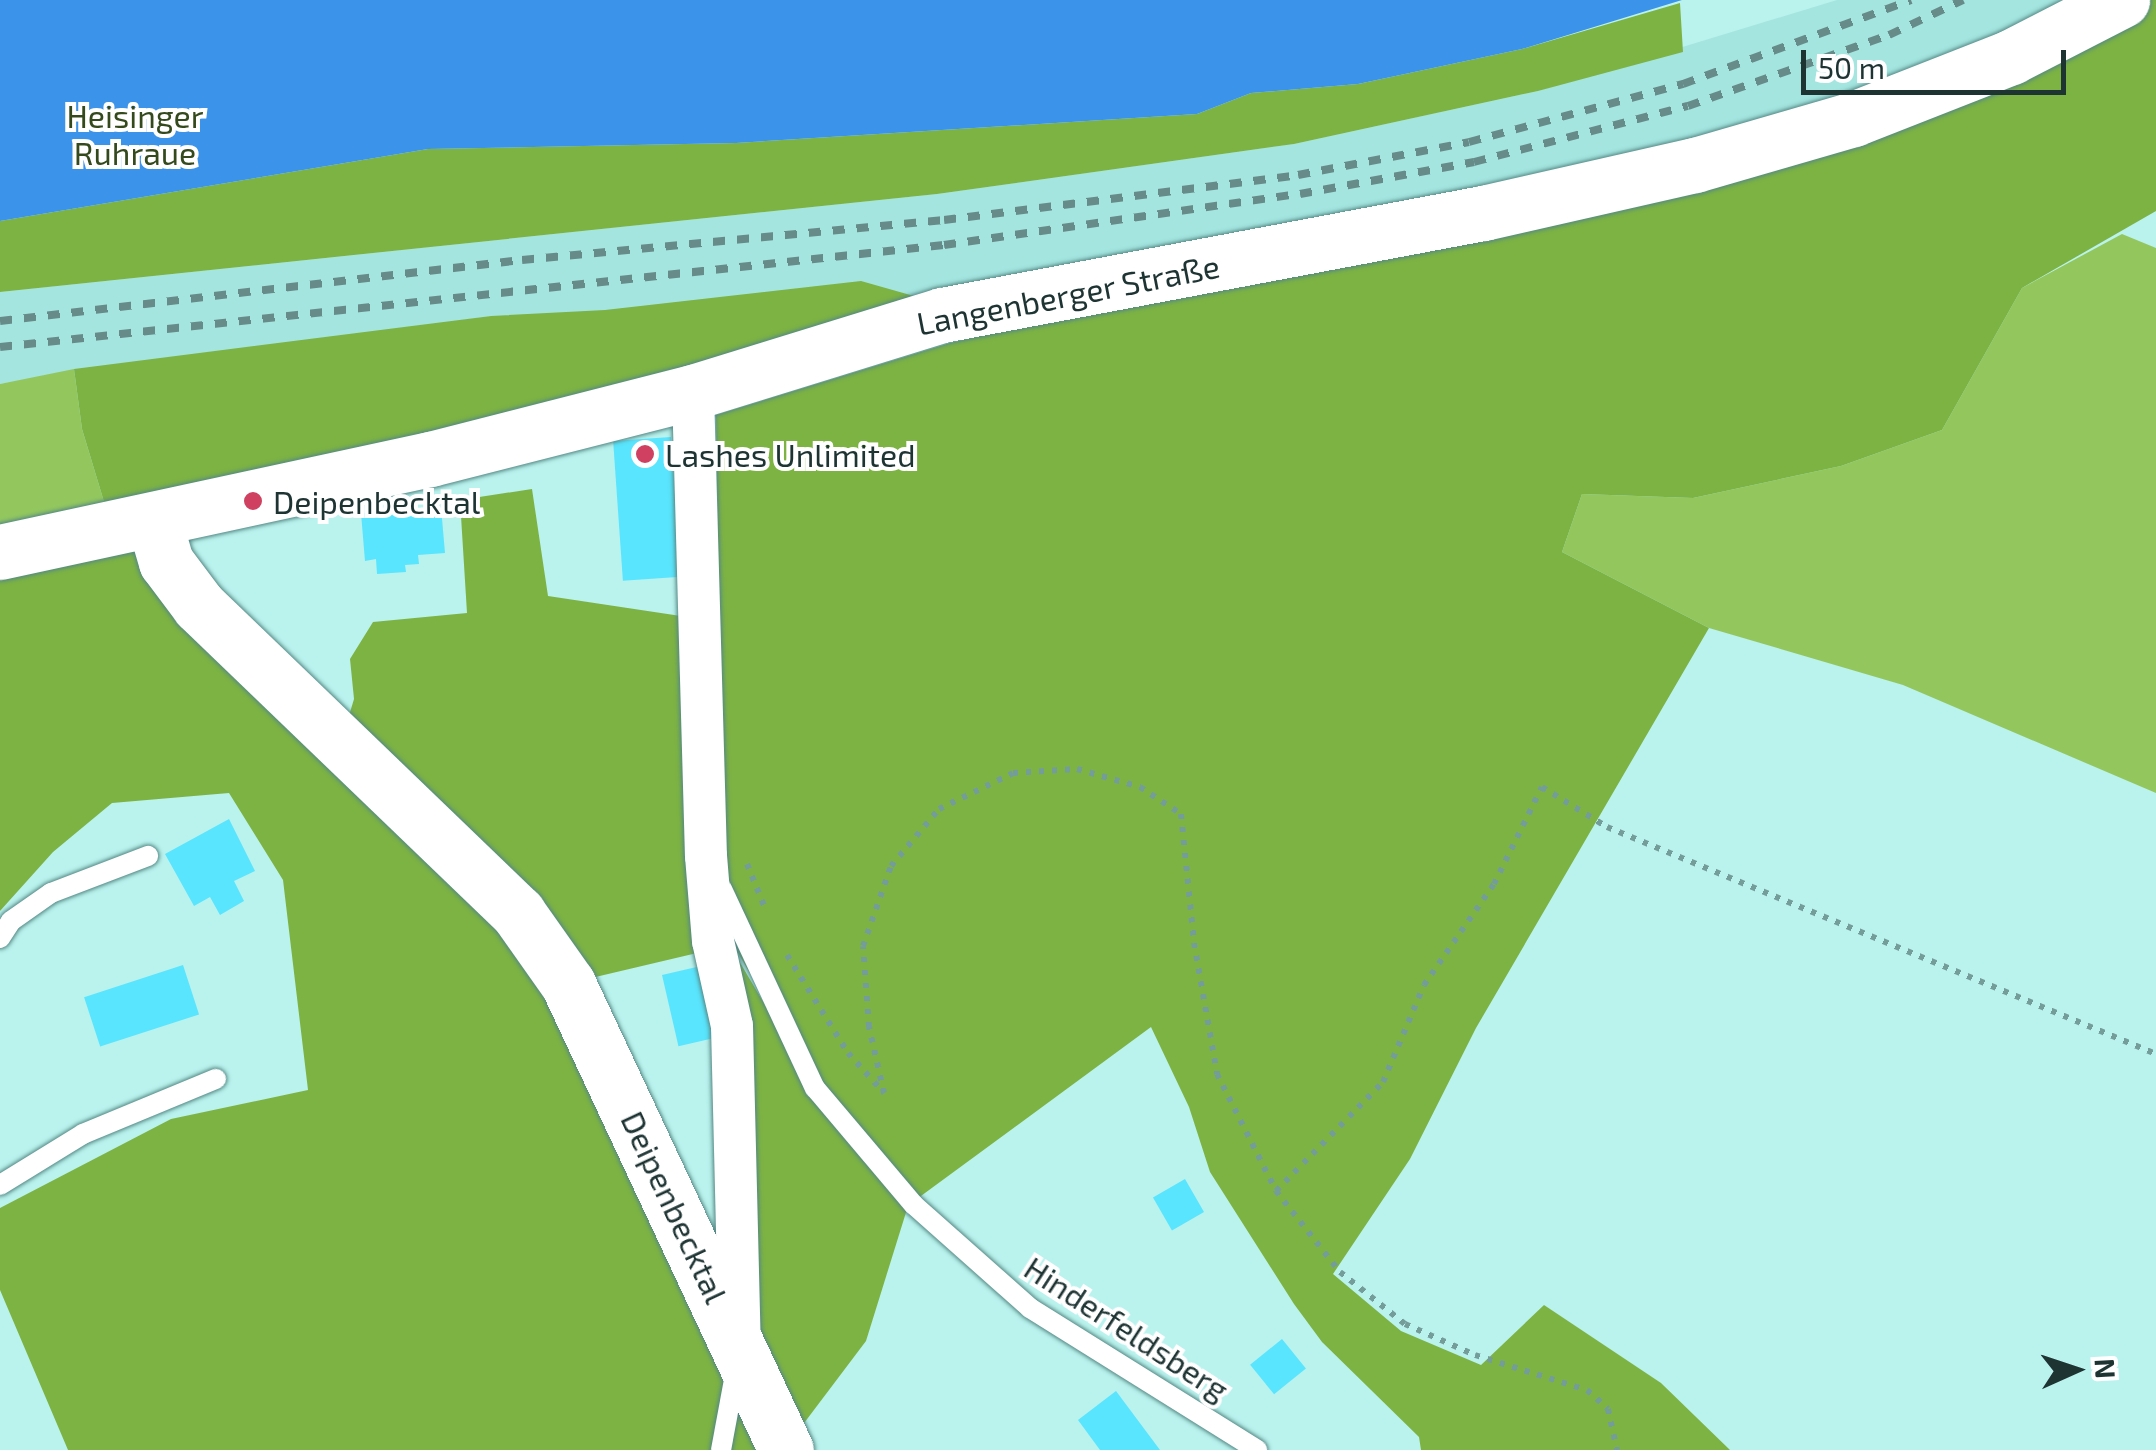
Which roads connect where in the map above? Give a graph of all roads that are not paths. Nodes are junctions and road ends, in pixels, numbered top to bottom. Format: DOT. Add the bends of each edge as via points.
graph roads {
  1 [pos="2122,0"];
  2 [pos="693,392"];
  3 [pos="154,521"];
  4 [pos="0,552"];
  5 [pos="725,855"];
  6 [pos="148,856"];
  7 [pos="0,938"];
  8 [pos="216,1079"];
  9 [pos="0,1185"];
  10 [pos="740,1347"];
  11 [pos="721,1450"];
  12 [pos="786,1450"];
  13 [pos="1257,1450"];
  1 -- 2 [label="main road, Langenberger Straße" via="2012,57 1853,119 1695,165 1482,213 942,315"];
  2 -- 3 [label="main road, Langenberger Straße"];
  2 -- 5 [label="street, Deipenbecktal"];
  3 -- 4 [label="main road, Langenberger Straße"];
  3 -- 10 [label="main road, Deipenbecktal" via="166,562 200,606 518,912 568,984"];
  5 -- 10 [label="street, Deipenbecktal" via="713,941 732,1026"];
  5 -- 13 [label="lane, Hinderfeldsberg" via="815,1088 914,1205 1030,1308"];
  6 -- 7 [label="lane" via="51,893"];
  8 -- 9 [label="lane" via="83,1134"];
  10 -- 11 [label="lane, Deipenbecktal"];
  10 -- 12 [label="main road, Deipenbecktal"];
}
